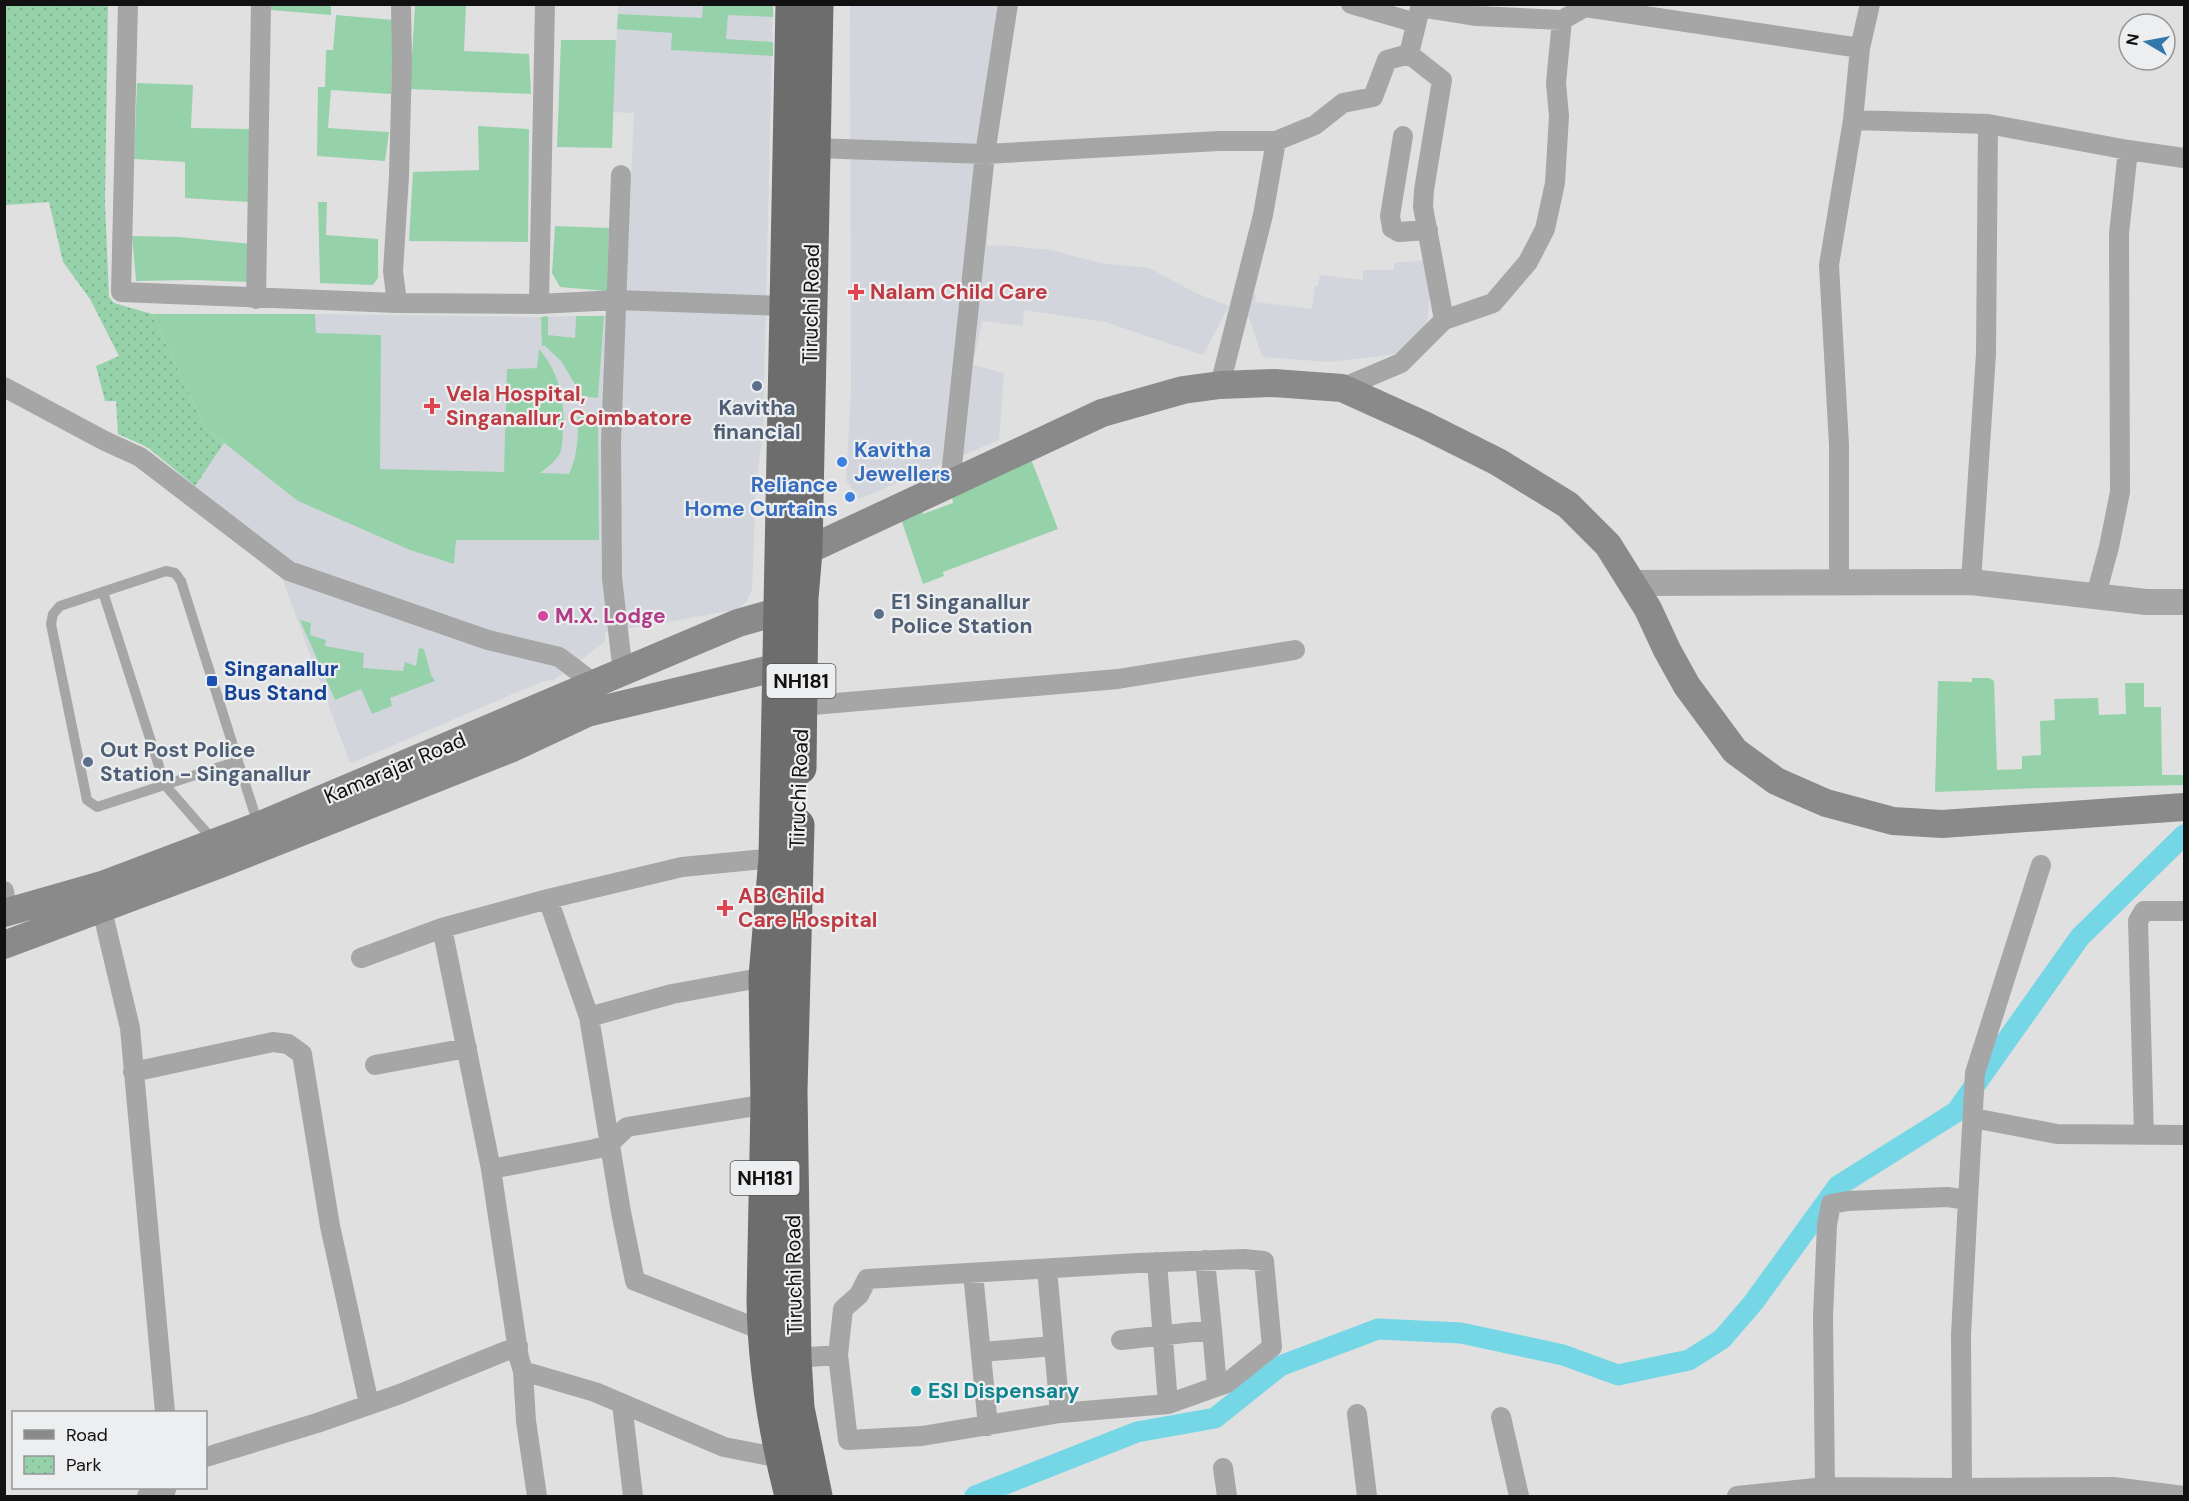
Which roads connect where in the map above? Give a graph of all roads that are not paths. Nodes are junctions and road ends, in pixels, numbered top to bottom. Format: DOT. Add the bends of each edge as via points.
graph roads {
  1 [pos="128,4"];
  2 [pos="261,4"];
  3 [pos="401,4"];
  4 [pos="545,4"];
  5 [pos="792,4"];
  6 [pos="817,4"];
  7 [pos="1008,4"];
  8 [pos="1351,4"];
  9 [pos="1870,4"];
  10 [pos="1585,6"];
  11 [pos="1419,11"];
  12 [pos="1562,20"];
  13 [pos="1860,48"];
  14 [pos="1409,54"];
  15 [pos="1853,120"];
  16 [pos="1988,124"];
  17 [pos="1403,136"];
  18 [pos="1276,141"];
  19 [pos="814,148"];
  20 [pos="2128,150"];
  21 [pos="985,154"];
  22 [pos="2184,158"];
  23 [pos="621,175"];
  24 [pos="1428,230"];
  25 [pos="256,299"];
  26 [pos="616,300"];
  27 [pos="397,303"];
  28 [pos="539,304"];
  29 [pos="786,306"];
  30 [pos="1444,320"];
  31 [pos="1220,385"];
  32 [pos="4,387"];
  33 [pos="1342,388"];
  34 [pos="950,485"];
  35 [pos="794,558"];
  36 [pos="1839,581"];
  37 [pos="1971,582"];
  38 [pos="1632,583"];
  39 [pos="103,592"];
  40 [pos="2096,595"];
  41 [pos="2184,603"];
  42 [pos="780,611"];
  43 [pos="1295,650"];
  44 [pos="779,667"];
  45 [pos="623,673"];
  46 [pos="595,684"];
  47 [pos="801,706"];
  48 [pos="238,761"];
  49 [pos="165,785"];
  50 [pos="2184,807"];
  51 [pos="258,826"];
  52 [pos="216,854"];
  53 [pos="775,858"];
  54 [pos="2041,865"];
  55 [pos="548,899"];
  56 [pos="5,905"];
  57 [pos="102,910"];
  58 [pos="2184,910"];
  59 [pos="442,928"];
  60 [pos="4,945"];
  61 [pos="361,958"];
  62 [pos="765,977"];
  63 [pos="589,1017"];
  64 [pos="467,1048"];
  65 [pos="375,1065"];
  66 [pos="133,1072"];
  67 [pos="767,1104"];
  68 [pos="1973,1117"];
  69 [pos="2144,1135"];
  70 [pos="2184,1135"];
  71 [pos="609,1144"];
  72 [pos="491,1169"];
  73 [pos="1968,1200"];
  74 [pos="1205,1260"];
  75 [pos="1156,1262"];
  76 [pos="1047,1269"];
  77 [pos="972,1273"];
  78 [pos="1212,1330"];
  79 [pos="764,1331"];
  80 [pos="1162,1335"];
  81 [pos="1120,1340"];
  82 [pos="518,1346"];
  83 [pos="1054,1346"];
  84 [pos="981,1352"];
  85 [pos="838,1355"];
  86 [pos="795,1358"];
  87 [pos="523,1371"];
  88 [pos="1217,1386"];
  89 [pos="369,1404"];
  90 [pos="622,1404"];
  91 [pos="1168,1404"];
  92 [pos="165,1411"];
  93 [pos="1060,1413"];
  94 [pos="1357,1414"];
  95 [pos="1501,1417"];
  96 [pos="988,1426"];
  97 [pos="207,1457"];
  98 [pos="781,1458"];
  99 [pos="1223,1468"];
  100 [pos="1825,1487"];
  101 [pos="1962,1492"];
  102 [pos="2112,1492"];
  103 [pos="533,1495"];
  104 [pos="2184,1496"];
  105 [pos="633,1497"];
  106 [pos="791,1497"];
  107 [pos="816,1497"];
  108 [pos="1227,1497"];
  109 [pos="1367,1497"];
  110 [pos="1519,1497"];
  111 [pos="1737,1497"];
  1 -- 25 [label="street" via="121,292"];
  2 -- 25 [label="street"];
  3 -- 27 [label="street" via="393,271"];
  4 -- 28 [label="street"];
  5 -- 29 [label="highway, Tiruchi Road / NH181"];
  6 -- 19 [label="highway, Tiruchi Road / NH181"];
  7 -- 21 [label="street"];
  8 -- 11 [label="street"];
  9 -- 13 [label="street"];
  10 -- 12 [label="street"];
  10 -- 13 [label="street"];
  11 -- 12 [label="street"];
  11 -- 14 [label="street"];
  12 -- 30 [label="street" via="1556,82 1559,116 1555,183 1545,228 1528,262 1493,303"];
  13 -- 15 [label="street"];
  14 -- 18 [label="street" via="1388,60 1373,97 1343,103 1315,125"];
  14 -- 24 [label="street" via="1442,80 1424,190"];
  15 -- 16 [label="street"];
  15 -- 36 [label="street" via="1829,265 1839,445"];
  16 -- 20 [label="street"];
  16 -- 37 [label="street" via="1986,354"];
  17 -- 24 [label="street" via="1390,216 1392,228 1399,232"];
  18 -- 21 [label="street"];
  18 -- 31 [label="street" via="1263,215"];
  19 -- 21 [label="street"];
  19 -- 35 [label="highway, Tiruchi Road / NH181"];
  20 -- 22 [label="street"];
  20 -- 40 [label="street" via="2119,234 2120,492"];
  21 -- 34 [label="street"];
  23 -- 26 [label="street"];
  24 -- 30 [label="street"];
  25 -- 27 [label="street"];
  26 -- 28 [label="street"];
  26 -- 29 [label="street"];
  26 -- 45 [label="street" via="612,578"];
  27 -- 28 [label="street"];
  29 -- 35 [label="highway, Tiruchi Road / NH181"];
  30 -- 33 [label="street" via="1401,363"];
  31 -- 33 [label="main road" via="1274,383"];
  31 -- 34 [label="main road" via="1183,390 1102,413"];
  32 -- 46 [label="street" via="140,457 290,571 488,640 559,657"];
  33 -- 38 [label="main road" via="1498,462 1568,505 1608,545"];
  34 -- 35 [label="main road"];
  35 -- 42 [label="highway, NH181"];
  35 -- 47 [label="highway, Tiruchi Road / NH181" via="802,598"];
  36 -- 37 [label="street"];
  36 -- 38 [label="street"];
  37 -- 40 [label="street"];
  38 -- 50 [label="main road" via="1687,686 1735,751 1776,781 1826,803 1893,821 1942,824"];
  39 -- 48 [label="lane" via="166,571 175,573"];
  39 -- 49 [label="lane"];
  39 -- 49 [label="lane" via="60,606 52,614 51,624 87,800 97,807"];
  40 -- 41 [label="street"];
  42 -- 44 [label="highway, NH181"];
  42 -- 45 [label="main road, Kamarajar Road" via="738,623"];
  43 -- 47 [label="street" via="1118,679"];
  44 -- 52 [label="main road, Kamarajar Road" via="587,713 510,749"];
  44 -- 53 [label="highway, NH181"];
  45 -- 46 [label="main road, Kamarajar Road"];
  46 -- 51 [label="main road, Kamarajar Road"];
  47 -- 86 [label="highway, Tiruchi Road / NH181" via="791,1091"];
  48 -- 49 [label="lane"];
  48 -- 51 [label="lane"];
  49 -- 52 [label="lane"];
  51 -- 52 [label="main road, Kamarajar Road"];
  52 -- 56 [label="main road, Kamarajar Road" via="102,885"];
  52 -- 57 [label="main road, Kamarajar Road"];
  53 -- 55 [label="street" via="682,867"];
  53 -- 62 [label="highway, Tiruchi Road / NH181"];
  54 -- 68 [label="street" via="1975,1073"];
  55 -- 59 [label="street"];
  55 -- 63 [label="street"];
  57 -- 60 [label="main road, Kamarajar Road"];
  57 -- 66 [label="street" via="130,1028"];
  58 -- 69 [label="street" via="2144,911 2138,921"];
  59 -- 61 [label="street"];
  59 -- 64 [label="street"];
  62 -- 63 [label="street" via="672,994"];
  62 -- 67 [label="highway, Tiruchi Road / NH181"];
  63 -- 71 [label="street"];
  64 -- 65 [label="street"];
  64 -- 72 [label="street"];
  66 -- 89 [label="street" via="273,1042 288,1044 302,1054 330,1226"];
  66 -- 92 [label="street"];
  67 -- 71 [label="street" via="627,1127"];
  67 -- 79 [label="highway, Tiruchi Road / NH181"];
  68 -- 69 [label="street" via="2057,1134"];
  68 -- 73 [label="street"];
  69 -- 70 [label="street"];
  71 -- 72 [label="street"];
  71 -- 79 [label="street" via="635,1281"];
  72 -- 82 [label="street"];
  73 -- 100 [label="street" via="1947,1197 1831,1204 1823,1317"];
  73 -- 101 [label="street" via="1961,1335"];
  74 -- 75 [label="street"];
  74 -- 78 [label="street"];
  74 -- 88 [label="street" via="1264,1261 1272,1347 1227,1383"];
  75 -- 76 [label="street"];
  75 -- 80 [label="street"];
  76 -- 77 [label="street"];
  76 -- 83 [label="street"];
  77 -- 84 [label="street"];
  77 -- 85 [label="street" via="867,1279 859,1295 843,1309"];
  78 -- 80 [label="street"];
  78 -- 88 [label="street"];
  79 -- 98 [label="highway, Tiruchi Road / NH181"];
  80 -- 81 [label="street"];
  80 -- 91 [label="street"];
  82 -- 87 [label="street"];
  82 -- 89 [label="street"];
  83 -- 84 [label="street"];
  83 -- 93 [label="street"];
  84 -- 96 [label="street"];
  85 -- 86 [label="street"];
  85 -- 96 [label="street" via="848,1440 922,1436"];
  86 -- 107 [label="highway, NH181" via="798,1408"];
  87 -- 90 [label="street"];
  87 -- 103 [label="street"];
  88 -- 91 [label="street"];
  89 -- 97 [label="street"];
  90 -- 98 [label="street" via="724,1448"];
  90 -- 105 [label="street"];
  91 -- 93 [label="street"];
  93 -- 96 [label="street"];
  94 -- 109 [label="street"];
  95 -- 110 [label="street"];
  98 -- 106 [label="highway, Tiruchi Road / NH181"];
  99 -- 108 [label="street"];
  100 -- 101 [label="street"];
  100 -- 111 [label="street"];
  101 -- 102 [label="street"];
  102 -- 104 [label="street"];
}
